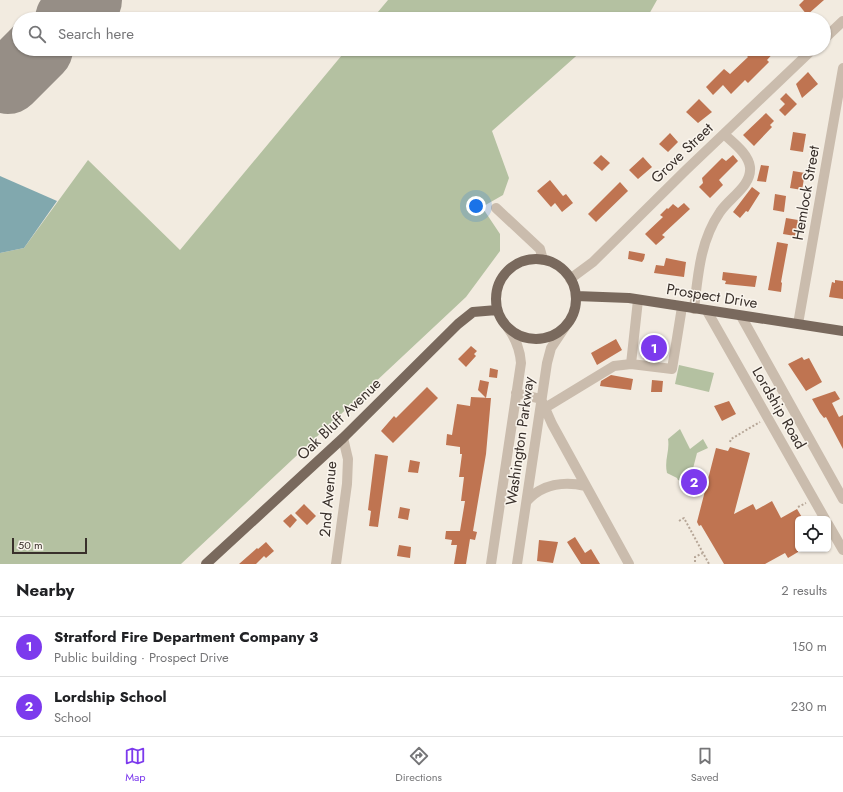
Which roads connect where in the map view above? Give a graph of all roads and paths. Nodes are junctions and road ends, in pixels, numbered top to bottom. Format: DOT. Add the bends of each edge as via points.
graph roads {
  1 [pos="843,21"];
  2 [pos="831,32"];
  3 [pos="807,56"];
  4 [pos="843,68"];
  5 [pos="724,134"];
  6 [pos="496,208"];
  7 [pos="543,260"];
  8 [pos="570,279"];
  9 [pos="576,296"];
  10 [pos="638,300"];
  11 [pos="682,307"];
  12 [pos="694,309"];
  13 [pos="497,310"];
  14 [pos="707,311"];
  15 [pos="741,316"];
  16 [pos="798,324"];
  17 [pos="565,327"];
  18 [pos="508,328"];
  19 [pos="843,331"];
  20 [pos="631,364"];
  21 [pos="516,393"];
  22 [pos="542,406"];
  23 [pos="768,418"];
  24 [pos="343,438"];
  25 [pos="730,442"];
  26 [pos="586,486"];
  27 [pos="843,499"];
  28 [pos="527,501"];
  29 [pos="823,516"];
  30 [pos="679,521"];
  31 [pos="831,529"];
  32 [pos="843,550"];
  33 [pos="703,553"];
  34 [pos="695,562"];
  35 [pos="206,564"];
  36 [pos="336,564"];
  37 [pos="492,564"];
  38 [pos="517,564"];
  39 [pos="629,564"];
  40 [pos="709,564"];
  1 -- 2 [label="street"];
  3 -- 5 [label="street, Grove Street"];
  4 -- 16 [label="street, Hemlock Street"];
  5 -- 8 [label="street, Grove Street" via="593,262"];
  5 -- 12 [label="street" via="744,154 750,167 749,174 743,186 720,212 707,236 700,257"];
  6 -- 7 [label="street" via="540,249"];
  7 -- 8 [label="main road" via="558,266"];
  7 -- 13 [label="main road" via="531,259 520,262 507,273 498,287"];
  8 -- 9 [label="main road"];
  9 -- 10 [label="main road, Prospect Drive"];
  9 -- 17 [label="main road" via="572,318"];
  10 -- 11 [label="main road, Prospect Drive"];
  10 -- 20 [label="street"];
  11 -- 12 [label="main road, Prospect Drive"];
  11 -- 20 [label="street" via="672,369"];
  12 -- 14 [label="main road, Prospect Drive"];
  13 -- 18 [label="main road"];
  13 -- 24 [label="main road, Oak Bluff Avenue" via="473,312 458,324"];
  14 -- 15 [label="main road, Prospect Drive"];
  14 -- 23 [label="street, Lordship Road"];
  15 -- 16 [label="main road, Prospect Drive"];
  15 -- 27 [label="street, Lordship Road"];
  16 -- 19 [label="main road, Prospect Drive"];
  17 -- 18 [label="main road" via="552,336 537,339 522,337"];
  17 -- 22 [label="street, Washington Parkway" via="551,348"];
  18 -- 21 [label="street, Washington Parkway" via="516,339 520,352 521,363"];
  20 -- 22 [label="street" via="605,370"];
  21 -- 22 [label="street"];
  21 -- 37 [label="street, Washington Parkway"];
  22 -- 26 [label="street"];
  22 -- 28 [label="street, Washington Parkway"];
  23 -- 25 [label="path" via="731,439"];
  23 -- 29 [label="street, Lordship Road"];
  24 -- 35 [label="main road, Oak Bluff Avenue"];
  24 -- 36 [label="street, 2nd Avenue" via="348,459 347,484"];
  26 -- 28 [label="street" via="575,483 550,486 537,491"];
  26 -- 39 [label="street"];
  28 -- 38 [label="street, Washington Parkway"];
  30 -- 33 [label="path" via="684,518"];
  31 -- 32 [label="street"];
  33 -- 34 [label="path" via="695,557"];
  33 -- 40 [label="path"];
}
